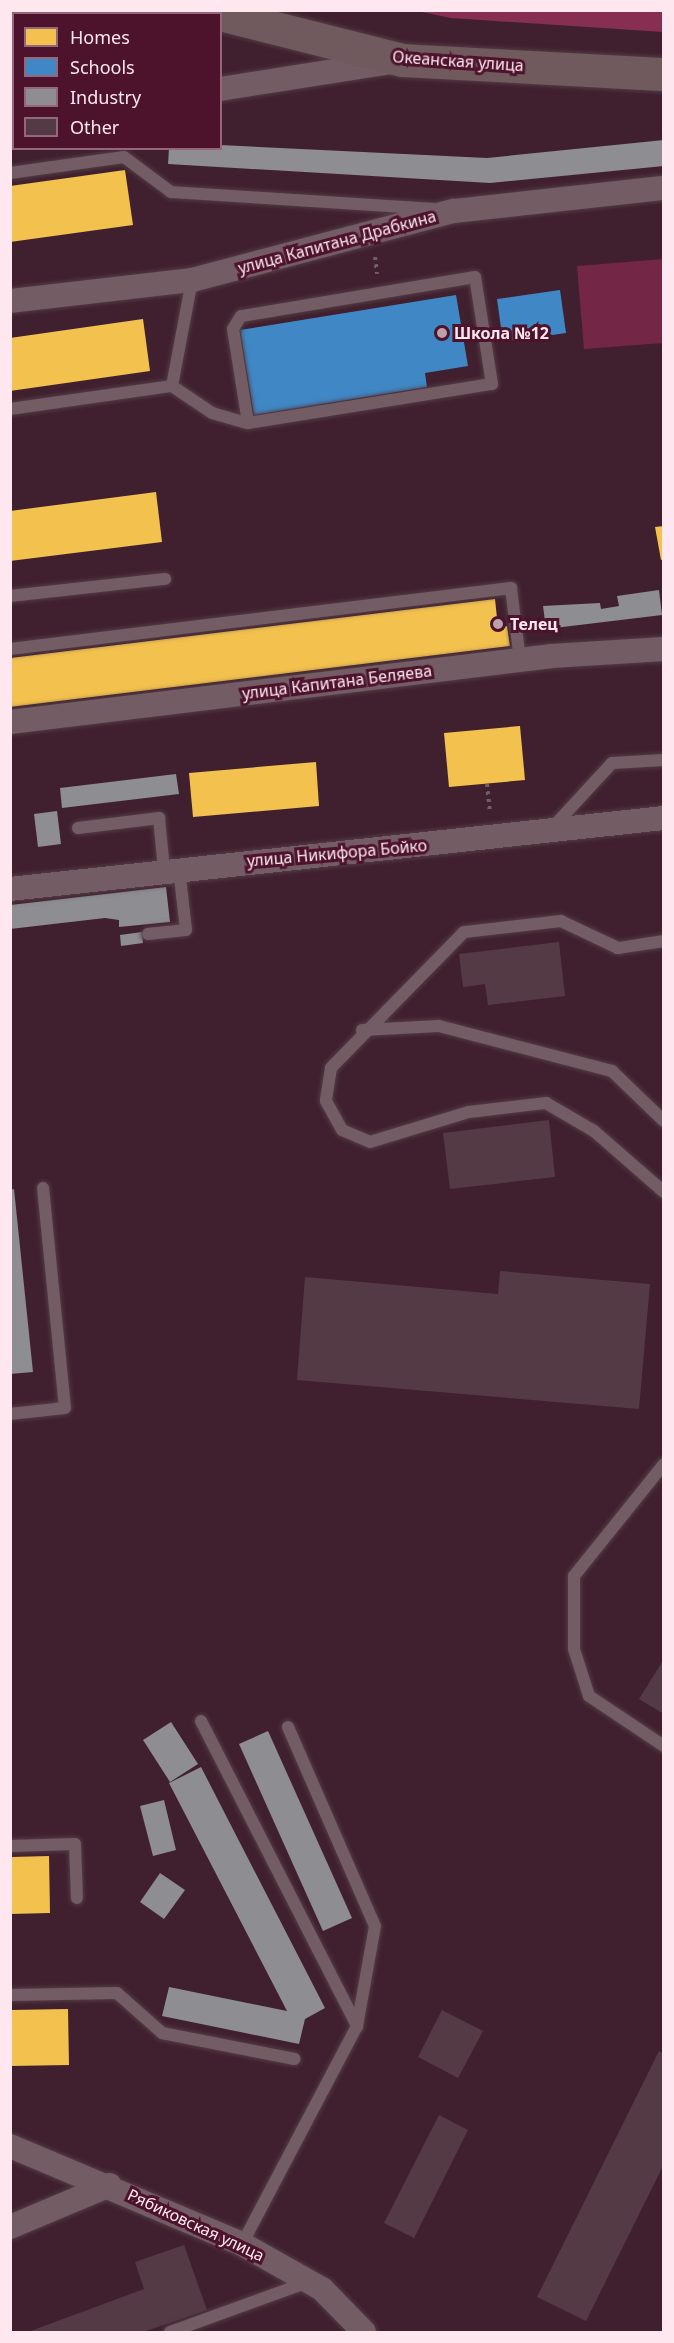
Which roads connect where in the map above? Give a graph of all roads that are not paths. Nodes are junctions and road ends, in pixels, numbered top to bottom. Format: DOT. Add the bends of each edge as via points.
graph roads {
  1 [pos="222,15"];
  2 [pos="402,60"];
  3 [pos="663,74"];
  4 [pos="222,88"];
  5 [pos="10,173"];
  6 [pos="663,188"];
  7 [pos="454,211"];
  8 [pos="192,280"];
  9 [pos="10,301"];
  10 [pos="171,386"];
  11 [pos="10,409"];
  12 [pos="248,423"];
  13 [pos="165,579"];
  14 [pos="10,596"];
  15 [pos="10,649"];
  16 [pos="663,649"];
  17 [pos="520,660"];
  18 [pos="10,722"];
  19 [pos="663,759"];
  20 [pos="663,818"];
  21 [pos="78,828"];
  22 [pos="548,833"];
  23 [pos="171,868"];
  24 [pos="10,889"];
  25 [pos="148,934"];
  26 [pos="663,941"];
  27 [pos="362,1030"];
  28 [pos="663,1121"];
  29 [pos="43,1188"];
  30 [pos="663,1192"];
  31 [pos="10,1414"];
  32 [pos="663,1464"];
  33 [pos="201,1721"];
  34 [pos="288,1727"];
  35 [pos="663,1746"];
  36 [pos="10,1846"];
  37 [pos="77,1898"];
  38 [pos="10,1995"];
  39 [pos="357,2026"];
  40 [pos="294,2059"];
  41 [pos="10,2146"];
  42 [pos="110,2185"];
  43 [pos="10,2227"];
  44 [pos="242,2244"];
  45 [pos="309,2282"];
  46 [pos="360,2326"];
  47 [pos="170,2332"];
  48 [pos="382,2332"];
  1 -- 2 [label="main road, Океанская улица"];
  2 -- 3 [label="main road, Океанская улица"];
  2 -- 4 [label="street"];
  5 -- 7 [label="lane" via="124,157 171,192"];
  6 -- 7 [label="street, улица Капитана Драбкина"];
  7 -- 8 [label="street, улица Капитана Драбкина"];
  8 -- 9 [label="street, улица Капитана Драбкина"];
  8 -- 10 [label="lane"];
  10 -- 11 [label="lane"];
  10 -- 12 [label="lane" via="212,413"];
  12 -- 12 [label="lane" via="492,384 475,277 241,316 233,329"];
  13 -- 14 [label="lane"];
  15 -- 17 [label="lane" via="511,588"];
  16 -- 17 [label="street, улица Капитана Беляева"];
  17 -- 18 [label="street, улица Капитана Беляева"];
  19 -- 22 [label="lane" via="612,763"];
  20 -- 22 [label="street, улица Никифора Бойко"];
  21 -- 23 [label="lane" via="159,818"];
  22 -- 23 [label="street, улица Никифора Бойко"];
  23 -- 24 [label="street, улица Никифора Бойко"];
  23 -- 25 [label="lane" via="186,930"];
  26 -- 27 [label="lane" via="618,948 561,921 464,932"];
  27 -- 28 [label="lane" via="439,1026 612,1071"];
  27 -- 30 [label="lane" via="331,1068 326,1101 342,1130 370,1142 470,1112 546,1103 594,1131"];
  29 -- 31 [label="lane" via="65,1408"];
  32 -- 35 [label="lane" via="574,1576 574,1649 589,1696"];
  33 -- 39 [label="lane"];
  34 -- 39 [label="lane" via="375,1926"];
  36 -- 37 [label="lane" via="75,1844"];
  38 -- 40 [label="lane" via="117,1992 162,2033"];
  39 -- 44 [label="lane"];
  41 -- 42 [label="street, Рябиковская улица"];
  42 -- 43 [label="street"];
  42 -- 44 [label="street, Рябиковская улица"];
  44 -- 45 [label="street, Рябиковская улица"];
  45 -- 46 [label="street, Рябиковская улица"];
  45 -- 47 [label="lane"];
  46 -- 48 [label="street, Рябиковская улица"];
}
